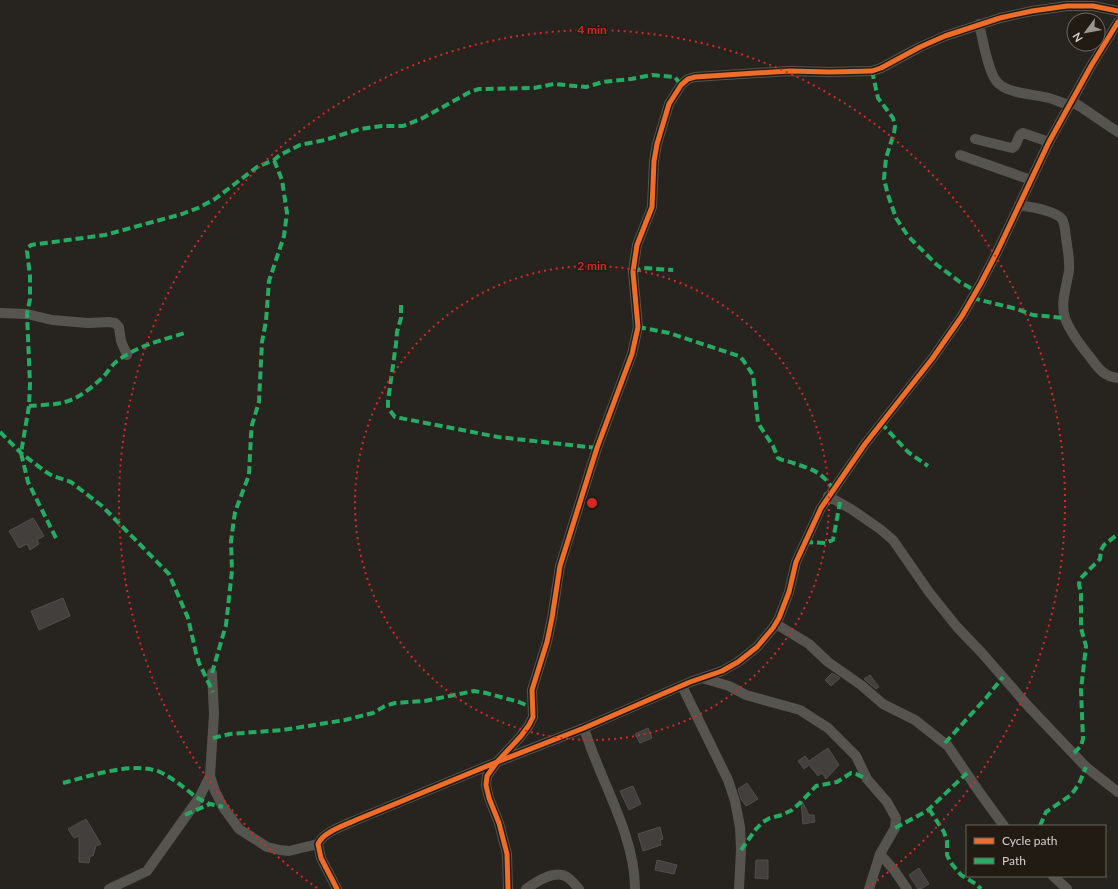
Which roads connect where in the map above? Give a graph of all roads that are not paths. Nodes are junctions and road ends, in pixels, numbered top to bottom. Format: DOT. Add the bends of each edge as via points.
graph roads {
  1 [pos="1118,11"];
  2 [pos="1118,22"];
  3 [pos="979,24"];
  4 [pos="1070,103"];
  5 [pos="1118,132"];
  6 [pos="975,138"];
  7 [pos="1049,142"];
  8 [pos="960,155"];
  9 [pos="1031,180"];
  10 [pos="1019,205"];
  11 [pos="0,313"];
  12 [pos="127,355"];
  13 [pos="1118,378"];
  14 [pos="828,496"];
  15 [pos="776,624"];
  16 [pos="212,673"];
  17 [pos="702,678"];
  18 [pos="682,686"];
  19 [pos="584,728"];
  20 [pos="497,762"];
  21 [pos="210,776"];
  22 [pos="1118,792"];
  23 [pos="1003,825"];
  24 [pos="318,844"];
  25 [pos="880,854"];
  26 [pos="1055,877"];
  27 [pos="109,889"];
  28 [pos="337,889"];
  29 [pos="508,889"];
  30 [pos="526,889"];
  31 [pos="579,889"];
  32 [pos="635,889"];
  33 [pos="739,889"];
  34 [pos="870,889"];
  35 [pos="907,889"];
  36 [pos="1067,889"];
  1 -- 3 [label="street" via="1093,6 1067,6 1032,11"];
  2 -- 4 [label="street"];
  3 -- 4 [label="street" via="990,66 998,83 1007,88"];
  3 -- 20 [label="street" via="920,47 872,71 789,71 695,77 681,85 669,104 657,144 652,207 634,258 638,327 632,354 597,448 560,566 547,642 532,690 533,717 522,736"];
  4 -- 5 [label="street"];
  4 -- 7 [label="street"];
  6 -- 7 [label="street" via="1012,148 1023,133"];
  7 -- 9 [label="street"];
  8 -- 9 [label="street"];
  9 -- 10 [label="street"];
  10 -- 13 [label="street" via="1050,212 1062,220 1069,254 1064,296 1065,318 1104,374"];
  10 -- 14 [label="street" via="962,316"];
  11 -- 12 [label="street" via="28,314 52,320 115,323 119,327"];
  14 -- 15 [label="street" via="796,562 789,592"];
  14 -- 22 [label="street" via="851,509 893,540 957,628 1086,767"];
  15 -- 17 [label="street" via="757,646 738,662"];
  15 -- 23 [label="street" via="809,644 828,662 883,704 915,720 945,743"];
  16 -- 21 [label="street" via="214,714"];
  17 -- 18 [label="street"];
  17 -- 25 [label="street" via="729,686 746,695 800,710 828,728 850,749 867,779 887,802 896,818 895,828"];
  18 -- 19 [label="street"];
  18 -- 33 [label="street" via="728,780 735,801 740,827"];
  19 -- 20 [label="street"];
  19 -- 32 [label="street" via="627,840"];
  20 -- 24 [label="street" via="356,820 322,837"];
  20 -- 29 [label="street" via="487,776 486,785 507,854"];
  21 -- 24 [label="street" via="230,818 239,829 254,840 267,847 289,851"];
  21 -- 27 [label="street" via="198,798 147,871"];
  24 -- 28 [label="street" via="321,858"];
  25 -- 34 [label="street"];
  25 -- 35 [label="street"];
  26 -- 36 [label="street"];
  30 -- 31 [label="street" via="544,878 558,875 566,876"];
}
